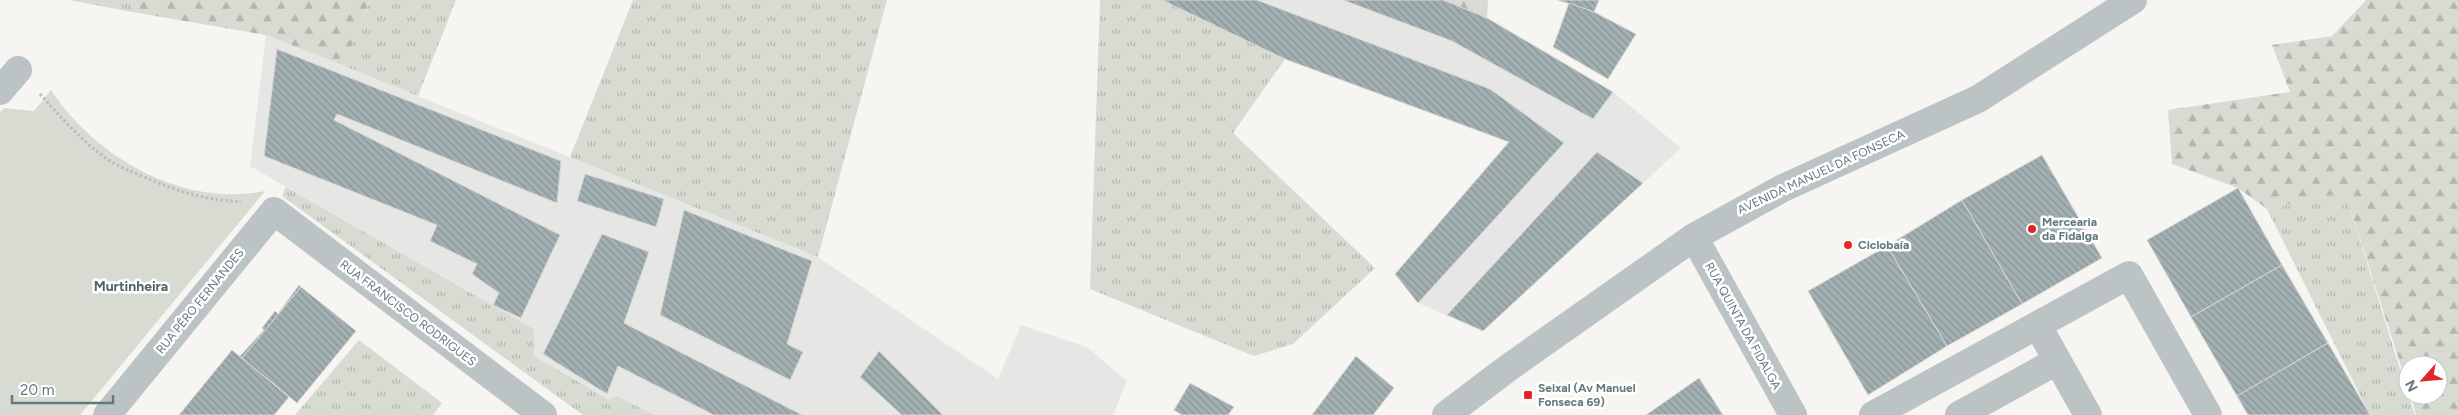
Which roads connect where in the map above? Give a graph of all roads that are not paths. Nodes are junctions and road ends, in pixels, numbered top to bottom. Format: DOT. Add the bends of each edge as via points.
graph roads {
  1 [pos="2133,0"];
  2 [pos="18,70"];
  3 [pos="0,91"];
  4 [pos="274,211"];
  5 [pos="1694,237"];
  6 [pos="2038,326"];
  7 [pos="2057,361"];
  8 [pos="108,415"];
  9 [pos="542,415"];
  10 [pos="1446,415"];
  11 [pos="1792,415"];
  12 [pos="1872,415"];
  13 [pos="1959,415"];
  14 [pos="2088,415"];
  15 [pos="2208,415"];
  1 -- 5 [label="street, AVENIDA MANUEL DA FONSECA" via="1978,99 1784,188"];
  2 -- 3 [label="street"];
  4 -- 8 [label="street, RUA PÊRO FERNANDES"];
  4 -- 9 [label="street, RUA FRANCISCO RODRIGUES"];
  5 -- 10 [label="street, AVENIDA MANUEL DA FONSECA"];
  5 -- 11 [label="street, RUA QUINTA DA FIDALGA"];
  6 -- 7 [label="street"];
  6 -- 12 [label="street"];
  6 -- 15 [label="street" via="2129,275"];
  7 -- 13 [label="street"];
  7 -- 14 [label="street"];
}
